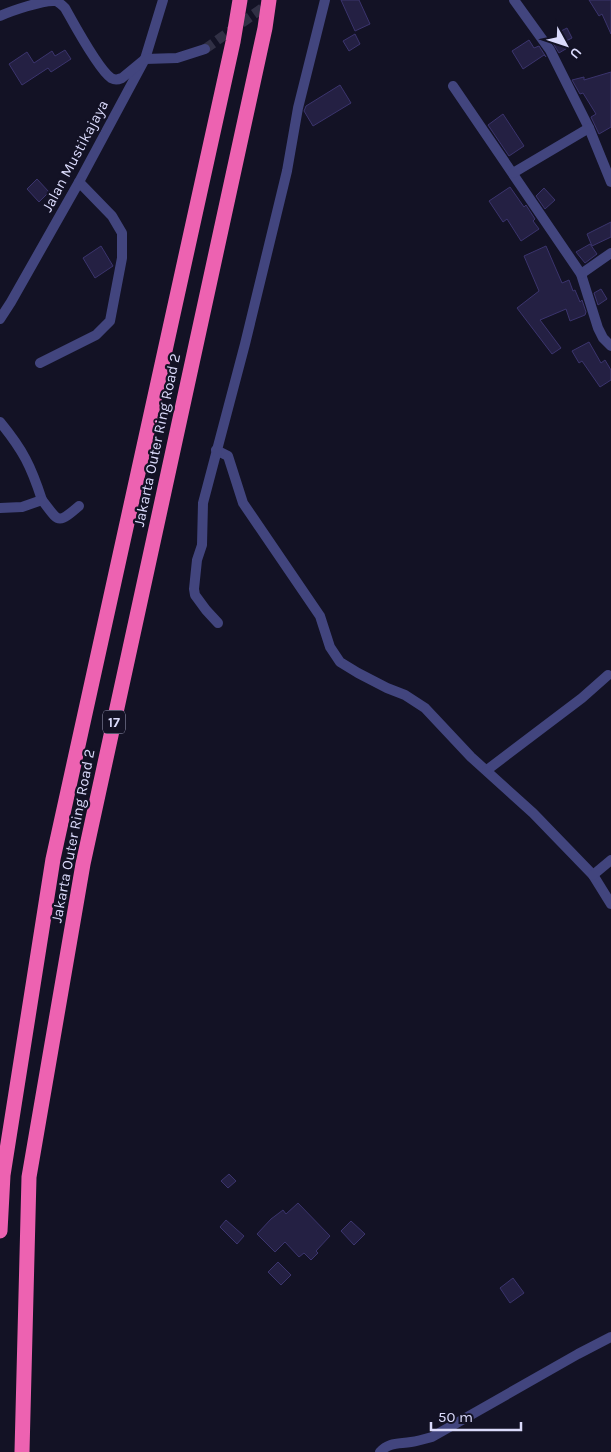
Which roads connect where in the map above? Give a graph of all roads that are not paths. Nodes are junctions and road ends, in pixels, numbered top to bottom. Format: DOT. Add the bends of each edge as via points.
graph roads {
  1 [pos="162,0"];
  2 [pos="240,0"];
  3 [pos="269,0"];
  4 [pos="324,0"];
  5 [pos="514,0"];
  6 [pos="0,16"];
  7 [pos="205,49"];
  8 [pos="145,59"];
  9 [pos="453,86"];
  10 [pos="589,128"];
  11 [pos="513,173"];
  12 [pos="79,182"];
  13 [pos="611,182"];
  14 [pos="611,253"];
  15 [pos="581,274"];
  16 [pos="0,320"];
  17 [pos="610,344"];
  18 [pos="40,363"];
  19 [pos="0,422"];
  20 [pos="216,450"];
  21 [pos="42,500"];
  22 [pos="79,506"];
  23 [pos="0,508"];
  24 [pos="218,622"];
  25 [pos="608,675"];
  26 [pos="487,770"];
  27 [pos="611,860"];
  28 [pos="593,875"];
  29 [pos="611,904"];
  30 [pos="0,1231"];
  31 [pos="611,1337"];
  32 [pos="22,1452"];
  33 [pos="380,1452"];
  1 -- 8 [label="street, Jalan Mustikajaya"];
  2 -- 30 [label="highway, Jakarta Outer Ring Road 2 / 17" via="52,859 3,1175"];
  3 -- 32 [label="highway, Jakarta Outer Ring Road 2 / 17" via="83,864 29,1177"];
  4 -- 20 [label="street" via="298,108 287,171"];
  5 -- 10 [label="street" via="550,50"];
  6 -- 8 [label="street" via="54,0 65,8 102,70 113,79 122,78"];
  7 -- 8 [label="street" via="177,58"];
  8 -- 12 [label="street, Jalan Mustikajaya"];
  9 -- 11 [label="street"];
  10 -- 11 [label="street"];
  10 -- 13 [label="street"];
  11 -- 15 [label="street"];
  12 -- 16 [label="street, Jalan Mustikajaya"];
  12 -- 18 [label="street" via="112,216 122,233 122,258 110,321 96,335"];
  14 -- 15 [label="street"];
  15 -- 17 [label="street" via="598,328"];
  19 -- 21 [label="street" via="34,473"];
  20 -- 24 [label="street" via="203,503 202,545 194,590"];
  20 -- 26 [label="street" via="228,456 243,502 320,616 330,647 340,662 358,674 415,700"];
  21 -- 22 [label="street" via="60,520"];
  21 -- 23 [label="street" via="22,507"];
  25 -- 26 [label="street"];
  26 -- 28 [label="street"];
  27 -- 28 [label="street"];
  28 -- 29 [label="street"];
  31 -- 33 [label="street" via="432,1437 392,1443"];
}
